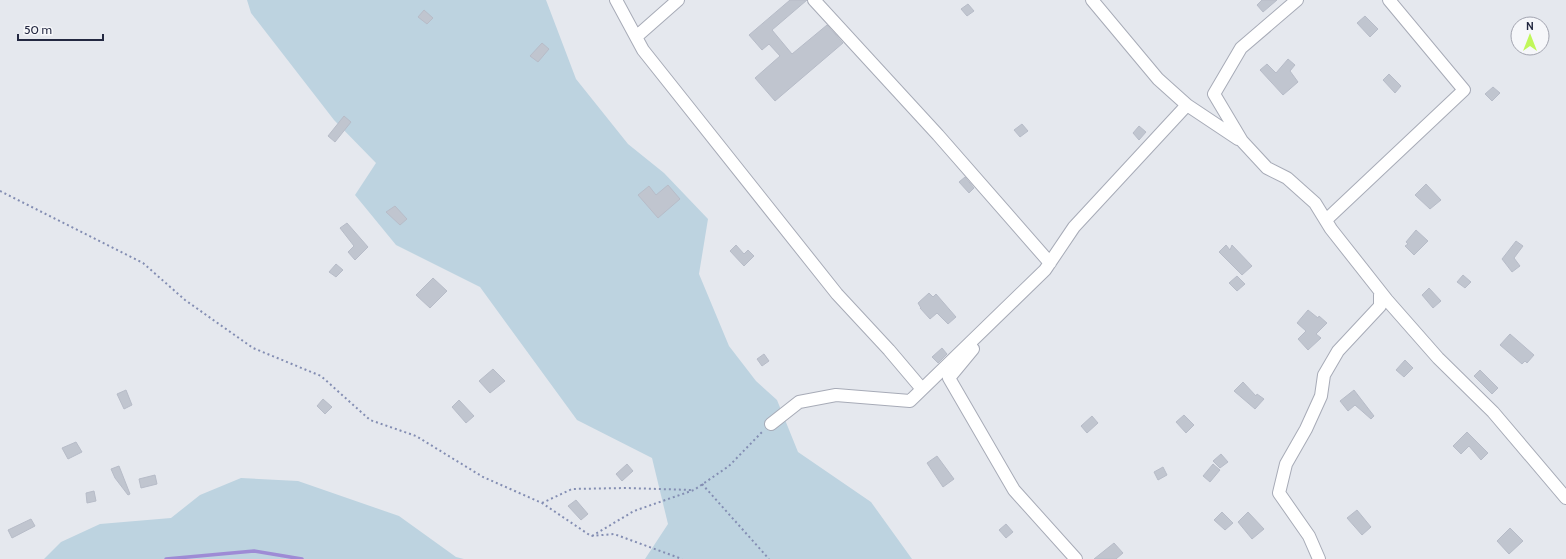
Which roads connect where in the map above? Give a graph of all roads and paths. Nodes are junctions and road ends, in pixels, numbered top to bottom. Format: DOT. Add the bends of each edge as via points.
graph roads {
  1 [pos="616,0"];
  2 [pos="678,0"];
  3 [pos="814,0"];
  4 [pos="1092,0"];
  5 [pos="1297,0"];
  6 [pos="1389,0"];
  7 [pos="636,37"];
  8 [pos="1187,105"];
  9 [pos="1242,141"];
  10 [pos="0,191"];
  11 [pos="1326,220"];
  12 [pos="1063,240"];
  13 [pos="1050,263"];
  14 [pos="1380,295"];
  15 [pos="922,389"];
  16 [pos="771,424"];
  17 [pos="702,484"];
  18 [pos="694,490"];
  19 [pos="1566,498"];
  20 [pos="542,503"];
  21 [pos="591,536"];
  22 [pos="682,559"];
  23 [pos="769,559"];
  24 [pos="1076,559"];
  25 [pos="1319,559"];
  1 -- 7 [label="street"];
  2 -- 7 [label="street"];
  3 -- 13 [label="street" via="938,135"];
  4 -- 8 [label="street" via="1158,79"];
  5 -- 9 [label="street" via="1241,48 1214,94"];
  6 -- 11 [label="street" via="1464,90"];
  7 -- 15 [label="street" via="643,50 837,294"];
  8 -- 9 [label="street"];
  8 -- 13 [label="street" via="1074,227"];
  9 -- 11 [label="street" via="1267,168 1287,178 1315,203"];
  10 -- 20 [label="path" via="143,263 185,300 253,348 321,376 370,420 416,436 483,477"];
  11 -- 19 [label="street" via="1387,300 1438,358 1492,412"];
  12 -- 24 [label="street" via="949,378 1014,490"];
  13 -- 15 [label="street"];
  14 -- 25 [label="street" via="1380,306 1338,352 1324,375 1320,396 1306,429 1286,464 1279,493 1309,536"];
  15 -- 16 [label="street" via="910,401 836,395 799,402"];
  16 -- 17 [label="path" via="729,466"];
  17 -- 18 [label="path"];
  17 -- 23 [label="path"];
  18 -- 20 [label="path" via="572,489"];
  18 -- 21 [label="path" via="634,511"];
  20 -- 21 [label="path"];
  21 -- 22 [label="path" via="614,534"];
}
